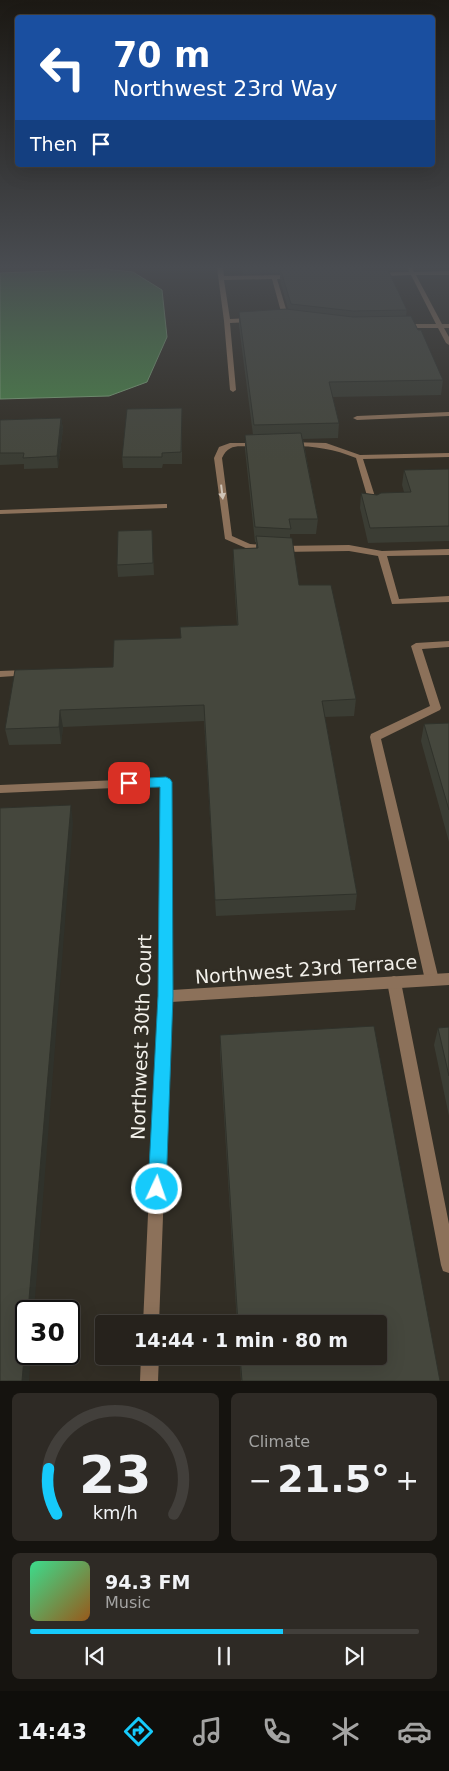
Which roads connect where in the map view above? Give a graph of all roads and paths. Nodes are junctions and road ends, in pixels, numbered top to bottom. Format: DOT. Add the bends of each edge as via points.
graph roads {
  1 [pos="228,332"];
  2 [pos="233,390"];
  3 [pos="449,414"];
  4 [pos="357,418"];
  5 [pos="265,444"];
  6 [pos="283,444"];
  7 [pos="449,454"];
  8 [pos="359,457"];
  9 [pos="164,506"];
  10 [pos="374,506"];
  11 [pos="0,512"];
  12 [pos="449,552"];
  13 [pos="382,554"];
  14 [pos="449,599"];
  15 [pos="449,644"];
  16 [pos="37,673"];
  17 [pos="0,674"];
  18 [pos="0,789"];
  19 [pos="449,978"];
  20 [pos="432,980"];
  21 [pos="394,982"];
  22 [pos="165,996"];
  23 [pos="449,1265"];
  24 [pos="151,1315"];
  25 [pos="150,1365"];
  26 [pos="149,1381"];
  1 -- 2 [label="street"];
  3 -- 4 [label="street"];
  5 -- 13 [label="street, one-way" via="230,445 222,448 218,458 228,537 248,546 348,548"];
  6 -- 8 [label="street" via="324,444"];
  7 -- 8 [label="street"];
  8 -- 10 [label="street"];
  9 -- 11 [label="street"];
  12 -- 13 [label="street"];
  13 -- 14 [label="street" via="395,602"];
  15 -- 20 [label="street" via="416,646 436,708 375,737"];
  16 -- 17 [label="street"];
  18 -- 22 [label="street, Northwest 30th Court" via="166,782"];
  19 -- 20 [label="street, Northwest 23rd Terrace"];
  20 -- 21 [label="street, Northwest 23rd Terrace"];
  21 -- 22 [label="street, Northwest 23rd Terrace"];
  21 -- 23 [label="street"];
  22 -- 24 [label="street, Northwest 30th Court"];
  25 -- 26 [label="street"];
}
